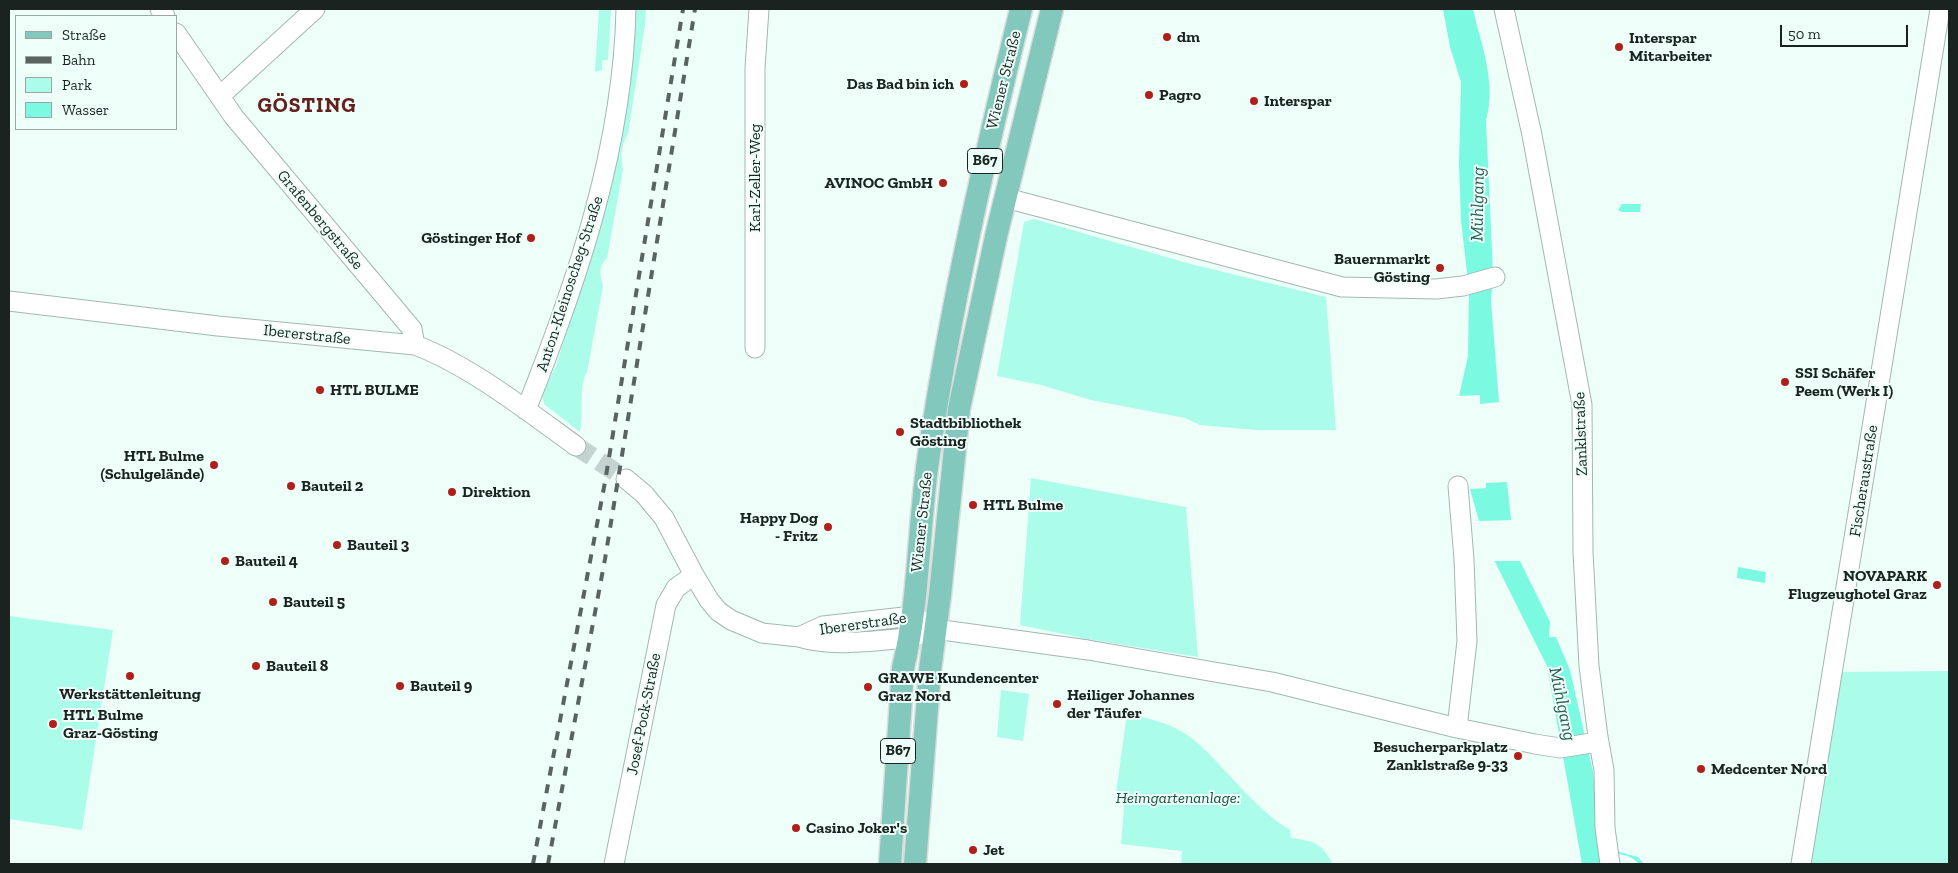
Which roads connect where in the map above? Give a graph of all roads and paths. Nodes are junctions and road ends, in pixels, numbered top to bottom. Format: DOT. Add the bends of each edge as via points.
graph roads {
  1 [pos="315,9"];
  2 [pos="626,9"];
  3 [pos="759,9"];
  4 [pos="1021,9"];
  5 [pos="1052,9"];
  6 [pos="1504,9"];
  7 [pos="1940,9"];
  8 [pos="178,35"];
  9 [pos="220,96"];
  10 [pos="1006,198"];
  11 [pos="1495,277"];
  12 [pos="9,301"];
  13 [pos="415,346"];
  14 [pos="756,348"];
  15 [pos="526,410"];
  16 [pos="576,446"];
  17 [pos="626,479"];
  18 [pos="1458,486"];
  19 [pos="694,575"];
  20 [pos="912,627"];
  21 [pos="935,629"];
  22 [pos="1457,728"];
  23 [pos="1594,742"];
  24 [pos="614,864"];
  25 [pos="890,864"];
  26 [pos="915,864"];
  27 [pos="1610,864"];
  28 [pos="1801,864"];
  1 -- 9 [label="street"];
  2 -- 15 [label="street, Anton-Kleinoscheg-Straße" via="617,98 590,234"];
  3 -- 14 [label="street, Karl-Zeller-Weg" via="755,68"];
  4 -- 20 [label="main road, Wiener Straße / B67" via="993,123 953,315 929,454"];
  5 -- 10 [label="main road, Wiener Straße / B67"];
  6 -- 23 [label="street, Zanklstraße" via="1532,135 1582,405 1583,552"];
  7 -- 28 [label="street, Fischeraustraße"];
  8 -- 9 [label="street, Grafenbergstraße"];
  9 -- 13 [label="street, Grafenbergstraße" via="234,117 412,329"];
  10 -- 11 [label="street" via="1342,287 1436,289"];
  10 -- 21 [label="main road, Wiener Straße / B67" via="959,409"];
  12 -- 13 [label="street, Ibererstraße"];
  13 -- 15 [label="street, Ibererstraße" via="436,353"];
  15 -- 16 [label="street, Ibererstraße"];
  17 -- 19 [label="street, Ibererstraße" via="664,518"];
  18 -- 22 [label="street" via="1467,641"];
  19 -- 20 [label="street, Ibererstraße" via="709,600 731,620 762,633 799,637 812,642"];
  19 -- 24 [label="street, Josef-Pock-Straße" via="676,588 666,605"];
  20 -- 21 [label="street, Ibererstraße"];
  20 -- 25 [label="main road, Wiener Straße / B67" via="904,668"];
  21 -- 22 [label="street" via="1088,650 1283,684"];
  21 -- 26 [label="main road, Wiener Straße / B67"];
  22 -- 23 [label="street" via="1560,748"];
  23 -- 27 [label="street, Zanklstraße" via="1604,770 1605,828"];
}
